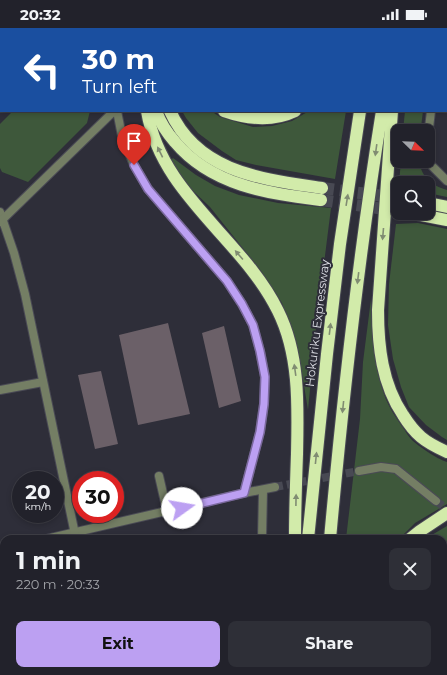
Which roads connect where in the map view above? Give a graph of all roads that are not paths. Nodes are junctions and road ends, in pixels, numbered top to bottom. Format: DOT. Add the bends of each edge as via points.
graph roads {
  1 [pos="115,112"];
  2 [pos="116,112"];
  3 [pos="147,112"];
  4 [pos="156,112"];
  5 [pos="170,112"];
  6 [pos="227,112"];
  7 [pos="292,112"];
  8 [pos="360,112"];
  9 [pos="382,112"];
  10 [pos="392,112"];
  11 [pos="431,112"];
  12 [pos="447,181"];
  13 [pos="435,204"];
  14 [pos="447,207"];
  15 [pos="1,218"];
  16 [pos="435,218"];
  17 [pos="447,220"];
  18 [pos="43,382"];
  19 [pos="0,390"];
  20 [pos="447,452"];
  21 [pos="359,471"];
  22 [pos="159,476"];
  23 [pos="275,487"];
  24 [pos="263,490"];
  25 [pos="244,493"];
  26 [pos="436,501"];
  27 [pos="167,511"];
  28 [pos="447,513"];
  29 [pos="75,535"];
  30 [pos="79,535"];
  31 [pos="262,535"];
  32 [pos="295,535"];
  33 [pos="308,535"];
  34 [pos="330,535"];
  35 [pos="415,535"];
  1 -- 15 [label="street"];
  2 -- 25 [label="street" via="122,136 148,189 227,281 253,325 265,377 264,404 260,432"];
  32 -- 3 [label="highway, one-way" via="297,401 293,356 287,334 279,312 256,277 197,207 170,170 153,137"];
  4 -- 5 [label="highway" via="169,135 181,149 194,161 219,176 250,188 288,196 322,194 252,176 221,163 194,145"];
  6 -- 7 [label="highway" via="259,119 275,118"];
  33 -- 8 [label="highway, Hokuriku Expressway, one-way" via="340,244"];
  9 -- 34 [label="highway, one-way" via="361,258"];
  10 -- 20 [label="highway, one-way" via="379,302 380,352 390,390 408,423 420,436"];
  11 -- 12 [label="street" via="430,164"];
  13 -- 14 [label="highway"];
  15 -- 18 [label="street" via="25,294"];
  16 -- 17 [label="highway"];
  18 -- 19 [label="street"];
  18 -- 29 [label="street"];
  21 -- 26 [label="street" via="380,467 396,469"];
  22 -- 27 [label="street"];
  23 -- 24 [label="street"];
  24 -- 25 [label="street"];
  24 -- 31 [label="street"];
  25 -- 27 [label="street"];
  27 -- 30 [label="street"];
  28 -- 35 [label="highway"];
}
